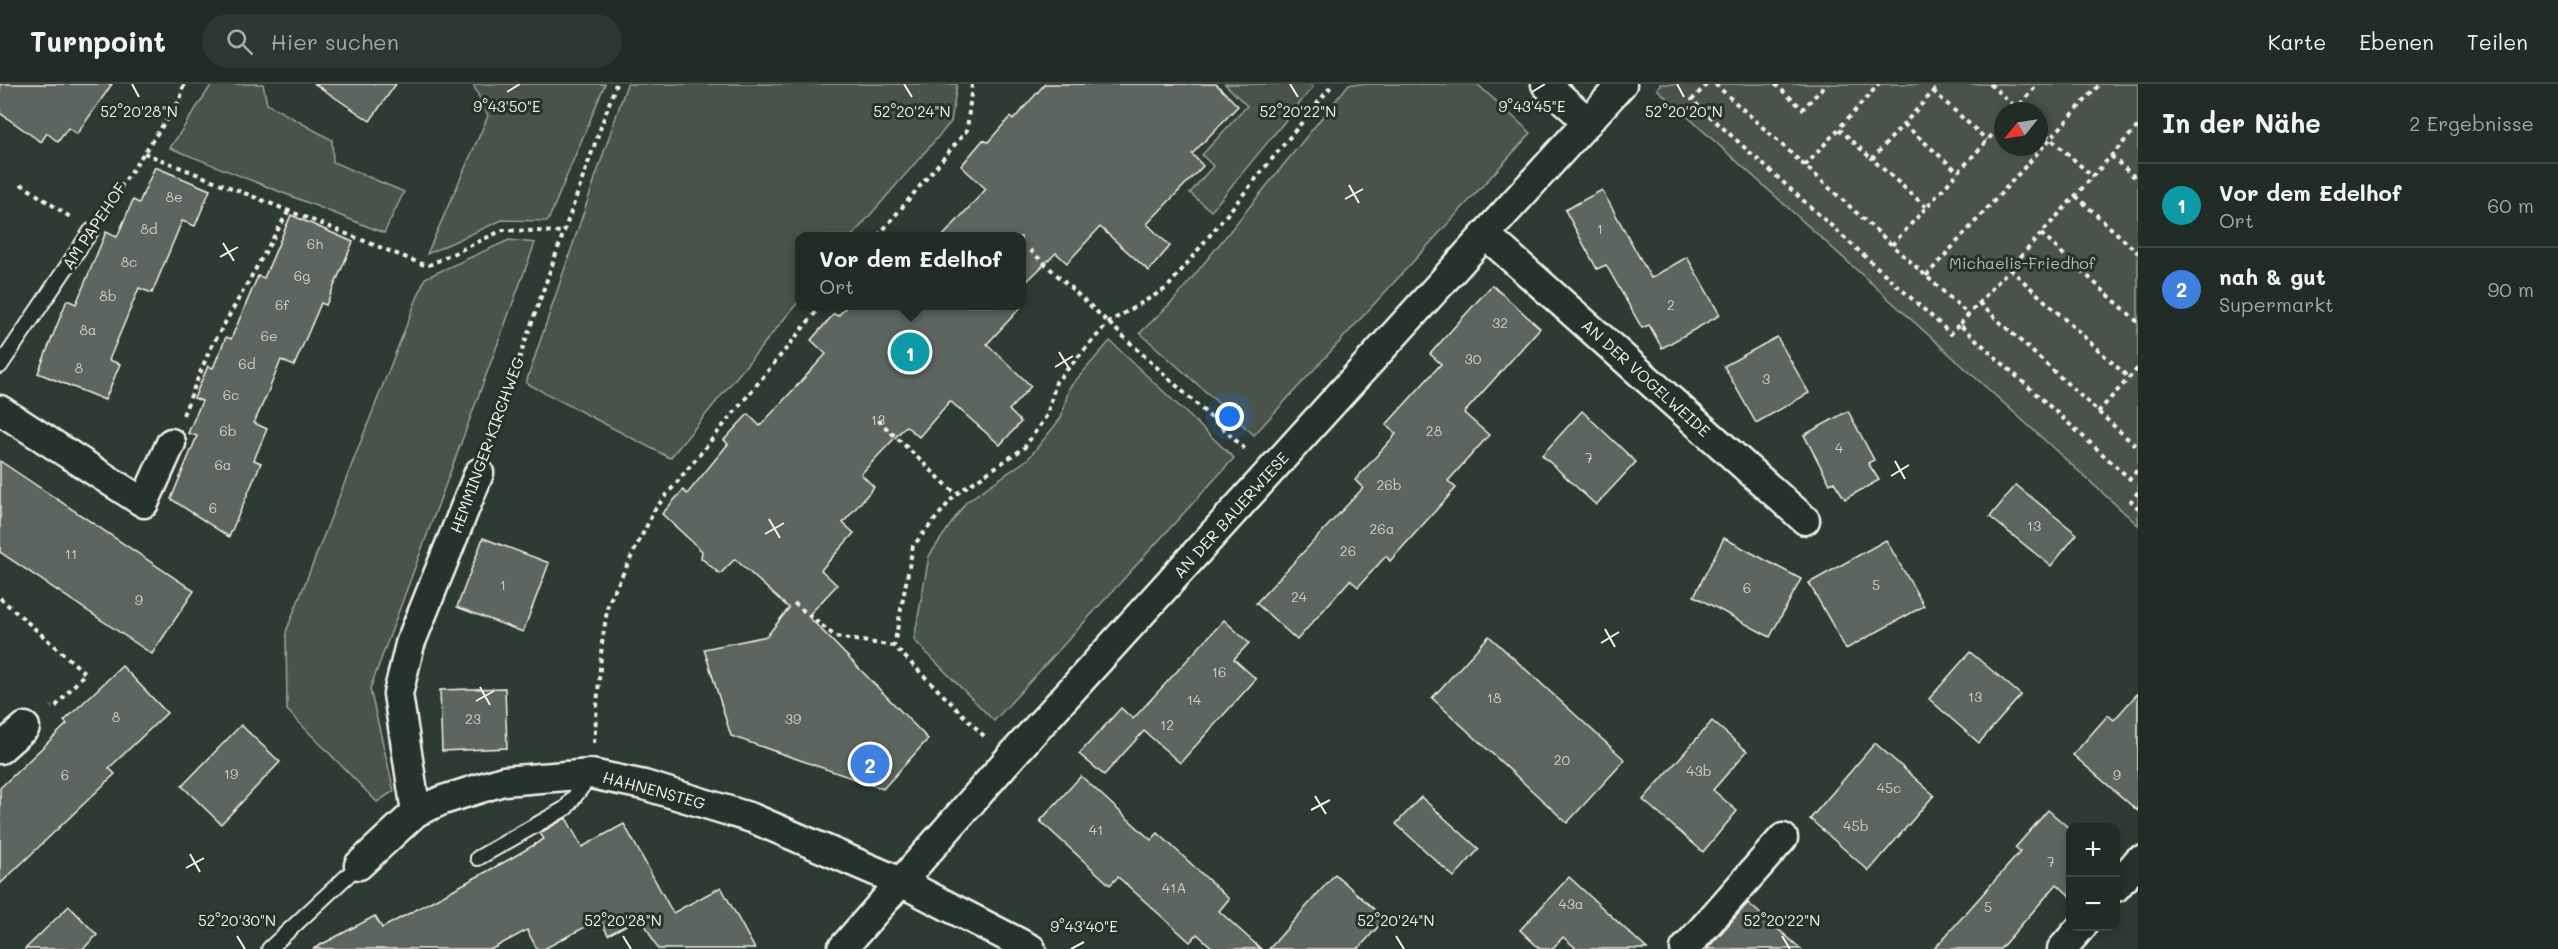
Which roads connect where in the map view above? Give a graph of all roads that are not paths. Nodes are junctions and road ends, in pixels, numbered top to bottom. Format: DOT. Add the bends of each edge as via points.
graph roads {
  1 [pos="1545,84"];
  2 [pos="1622,84"];
  3 [pos="1588,122"];
  4 [pos="91,231"];
  5 [pos="1487,236"];
  6 [pos="0,366"];
  7 [pos="0,410"];
  8 [pos="171,443"];
  9 [pos="479,473"];
  10 [pos="1804,520"];
  11 [pos="26,728"];
  12 [pos="0,749"];
  13 [pos="591,774"];
  14 [pos="416,812"];
  15 [pos="1783,838"];
  16 [pos="478,858"];
  17 [pos="2138,861"];
  18 [pos="359,865"];
  19 [pos="2120,881"];
  20 [pos="903,883"];
  21 [pos="2078,931"];
  22 [pos="269,949"];
  23 [pos="842,949"];
  24 [pos="1031,949"];
  25 [pos="1685,949"];
  26 [pos="2062,949"];
  1 -- 3 [label="street"];
  2 -- 3 [label="street, AN DER BAUERWIESE"];
  3 -- 5 [label="street, AN DER BAUERWIESE"];
  4 -- 6 [label="lane, AM PAPEHOF"];
  5 -- 10 [label="street, AN DER VOGELWEIDE"];
  5 -- 20 [label="street, AN DER BAUERWIESE" via="1008,760"];
  7 -- 8 [label="street" via="144,503"];
  9 -- 14 [label="street, HEMMINGER KIRCHWEG" via="410,644 398,694"];
  11 -- 12 [label="street"];
  13 -- 14 [label="street, HAHNENSTEG" via="503,781"];
  13 -- 16 [label="lane" via="567,808"];
  13 -- 20 [label="street, HAHNENSTEG" via="644,785 752,818"];
  14 -- 18 [label="street, HAHNENSTEG"];
  15 -- 25 [label="street"];
  17 -- 19 [label="street"];
  18 -- 22 [label="lane, HAHNENSTEG"];
  20 -- 23 [label="street, AN DER BAUERWIESE"];
  20 -- 24 [label="street, HAHNENSTEG"];
  21 -- 26 [label="street"];
}
